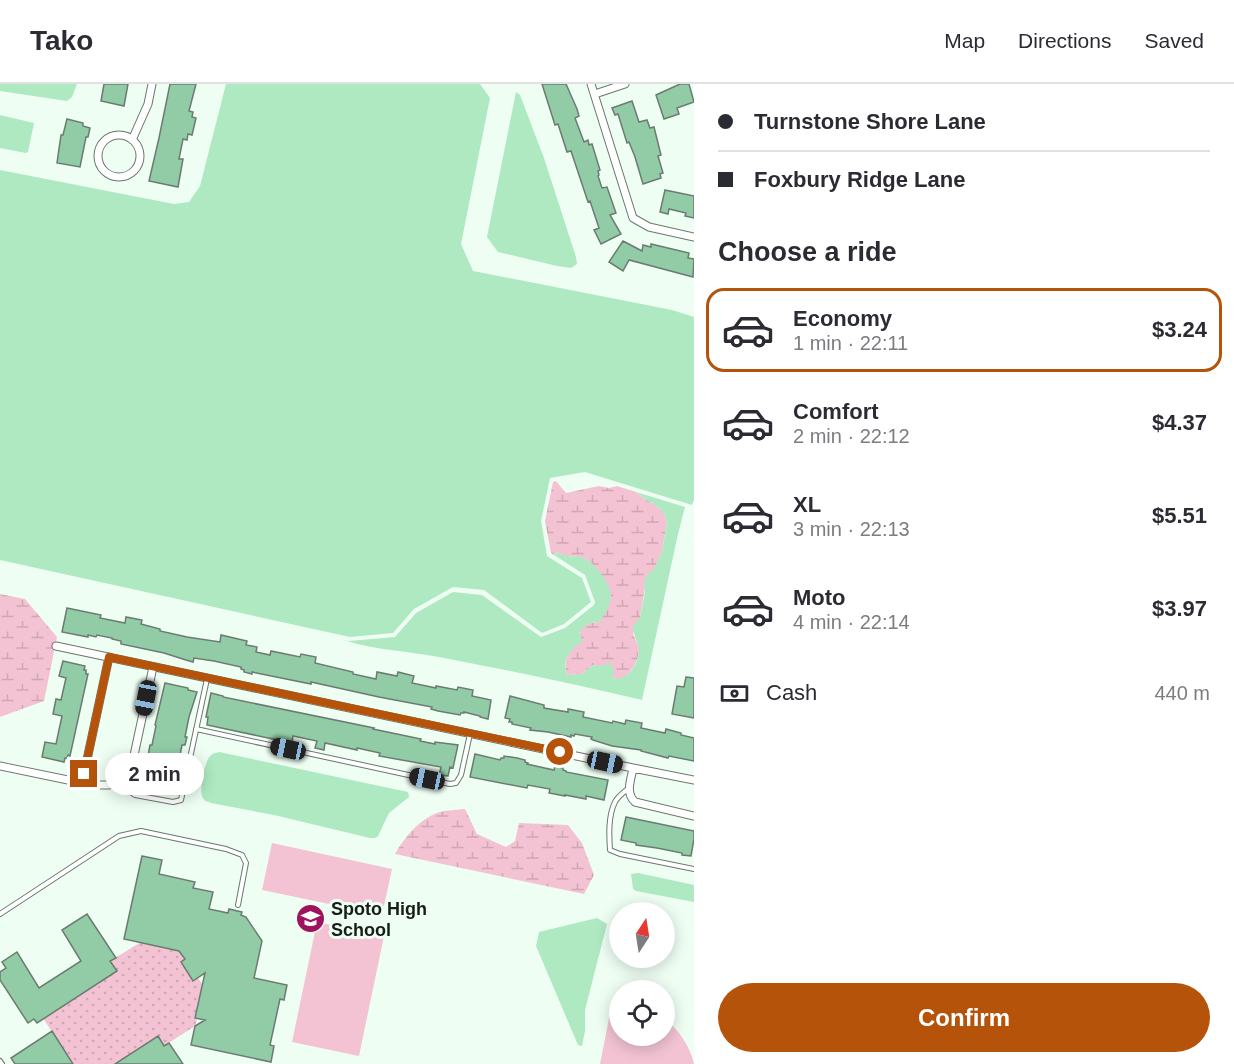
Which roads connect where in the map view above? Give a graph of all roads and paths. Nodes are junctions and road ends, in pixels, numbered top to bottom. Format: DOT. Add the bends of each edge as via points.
graph roads {
  1 [pos="152,84"];
  2 [pos="591,84"];
  3 [pos="625,84"];
  4 [pos="595,94"];
  5 [pos="132,140"];
  6 [pos="694,237"];
  7 [pos="56,646"];
  8 [pos="109,657"];
  9 [pos="153,667"];
  10 [pos="207,678"];
  11 [pos="196,729"];
  12 [pos="470,734"];
  13 [pos="0,766"];
  14 [pos="633,768"];
  15 [pos="694,780"];
  16 [pos="121,781"];
  17 [pos="82,783"];
  18 [pos="629,787"];
  19 [pos="694,816"];
  20 [pos="694,870"];
  21 [pos="238,905"];
  22 [pos="0,914"];
  1 -- 5 [label="street"];
  2 -- 4 [label="street"];
  3 -- 4 [label="street"];
  4 -- 6 [label="street" via="633,218 649,227"];
  5 -- 5 [label="street" via="140,159 133,172 119,177 106,172 98,155 102,143 113,136"];
  7 -- 8 [label="street"];
  8 -- 9 [label="street"];
  8 -- 17 [label="street"];
  9 -- 10 [label="street"];
  9 -- 16 [label="street" via="133,760"];
  10 -- 11 [label="lane"];
  10 -- 12 [label="street"];
  11 -- 12 [label="lane" via="450,784 456,783 461,775"];
  11 -- 16 [label="lane" via="179,801 135,795"];
  12 -- 14 [label="street"];
  13 -- 17 [label="street"];
  14 -- 15 [label="street"];
  14 -- 18 [label="street"];
  16 -- 17 [label="street" via="109,785"];
  18 -- 19 [label="street" via="635,802"];
  18 -- 20 [label="lane" via="615,801 610,850"];
  21 -- 22 [label="lane" via="246,863 242,855 141,831 115,838"];
}
